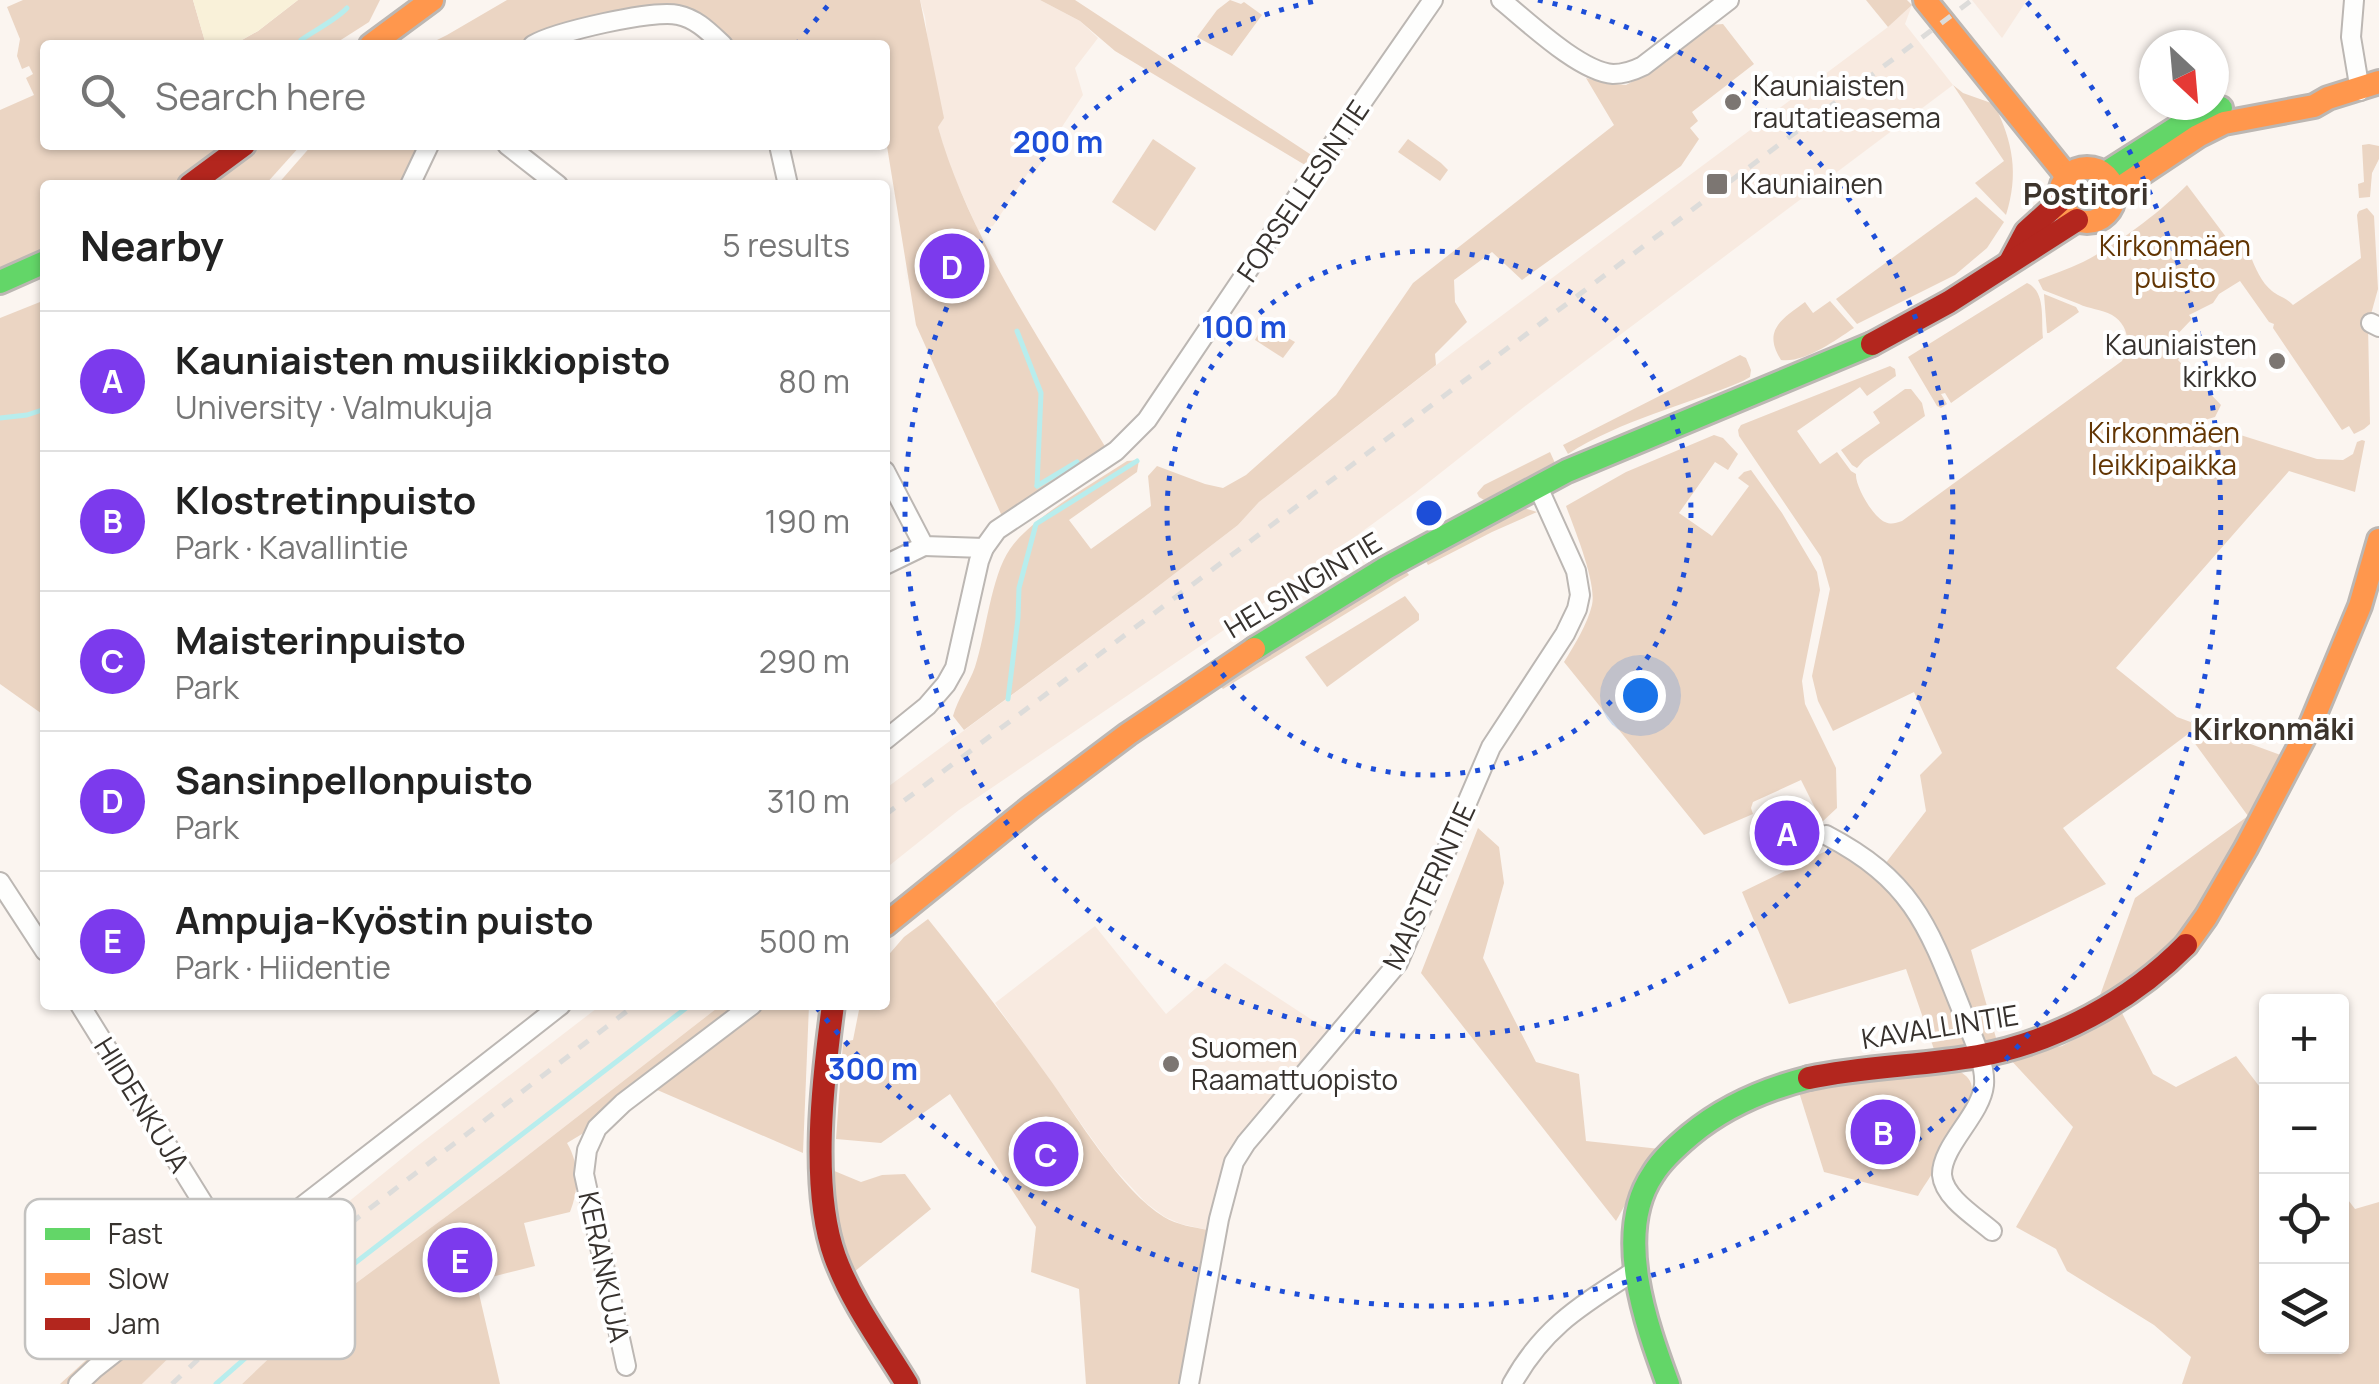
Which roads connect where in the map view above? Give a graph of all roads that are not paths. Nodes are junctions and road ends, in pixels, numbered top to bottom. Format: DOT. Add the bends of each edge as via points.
graph roads {
  1 [pos="1434,0"];
  2 [pos="1500,0"];
  3 [pos="1926,0"];
  4 [pos="2354,0"];
  5 [pos="419,4"];
  6 [pos="1722,5"];
  7 [pos="377,40"];
  8 [pos="541,40"];
  9 [pos="717,40"];
  10 [pos="2373,88"];
  11 [pos="237,150"];
  12 [pos="427,150"];
  13 [pos="513,150"];
  14 [pos="780,150"];
  15 [pos="2067,176"];
  16 [pos="197,180"];
  17 [pos="412,180"];
  18 [pos="552,180"];
  19 [pos="787,180"];
  20 [pos="2109,183"];
  21 [pos="2060,201"];
  22 [pos="2078,220"];
  23 [pos="2010,262"];
  24 [pos="40,264"];
  25 [pos="0,282"];
  26 [pos="890,480"];
  27 [pos="1538,487"];
  28 [pos="2379,540"];
  29 [pos="924,546"];
  30 [pos="984,548"];
  31 [pos="890,563"];
  32 [pos="2376,573"];
  33 [pos="890,736"];
  34 [pos="1826,834"];
  35 [pos="0,882"];
  36 [pos="890,921"];
  37 [pos="40,943"];
  38 [pos="88,1010"];
  39 [pos="554,1010"];
  40 [pos="745,1010"];
  41 [pos="833,1010"];
  42 [pos="1979,1055"];
  43 [pos="202,1199"];
  44 [pos="311,1199"];
  45 [pos="1992,1232"];
  46 [pos="1636,1270"];
  47 [pos="107,1359"];
  48 [pos="626,1366"];
  49 [pos="78,1384"];
  50 [pos="907,1384"];
  51 [pos="1188,1384"];
  52 [pos="1512,1384"];
  53 [pos="1668,1384"];
  1 -- 30 [label="street, FORSELLESINTIE" via="1147,420 1116,451 997,530"];
  2 -- 6 [label="street" via="1562,49 1614,74 1643,66"];
  3 -- 15 [label="main road"];
  4 -- 10 [label="street" via="2351,36"];
  5 -- 7 [label="main road"];
  8 -- 9 [label="street" via="657,14 700,23"];
  10 -- 20 [label="main road" via="2220,109 2187,122"];
  11 -- 16 [label="main road"];
  12 -- 17 [label="street"];
  13 -- 18 [label="street"];
  14 -- 19 [label="street"];
  15 -- 20 [label="main road" via="2082,168 2098,170"];
  15 -- 21 [label="main road"];
  20 -- 22 [label="main road" via="2109,210 2092,221"];
  21 -- 22 [label="main road"];
  21 -- 23 [label="main road, HELSINGINTIE" via="2026,232"];
  22 -- 23 [label="main road, HELSINGINTIE"];
  23 -- 27 [label="main road, HELSINGINTIE" via="1843,358 1616,448"];
  24 -- 25 [label="main road"];
  26 -- 29 [label="street"];
  27 -- 36 [label="main road, HELSINGINTIE" via="1267,640 1110,747"];
  27 -- 51 [label="street, MAISTERINTIE" via="1576,571 1577,609 1491,747 1398,963 1234,1162"];
  28 -- 32 [label="main road, KAVALLINTIE"];
  29 -- 30 [label="street"];
  29 -- 31 [label="street"];
  30 -- 33 [label="street" via="955,668 927,706"];
  32 -- 42 [label="main road, KAVALLINTIE" via="2288,767 2194,935 2150,975 2078,1021 2030,1044"];
  34 -- 42 [label="street" via="1882,870 1926,923"];
  35 -- 37 [label="street"];
  38 -- 43 [label="street, HIIDENKUJA"];
  39 -- 44 [label="street"];
  40 -- 48 [label="street, KERANKUJA" via="623,1103 597,1128 588,1150 584,1174"];
  41 -- 50 [label="main road" via="821,1142 824,1213 844,1276"];
  42 -- 45 [label="street" via="1984,1086 1944,1162 1942,1179"];
  42 -- 46 [label="main road, KAVALLINTIE" via="1791,1082 1722,1112 1692,1132 1650,1178 1637,1223"];
  46 -- 52 [label="street" via="1568,1314"];
  46 -- 53 [label="main road, KAVALLINTIE"];
  47 -- 49 [label="street"];
}
